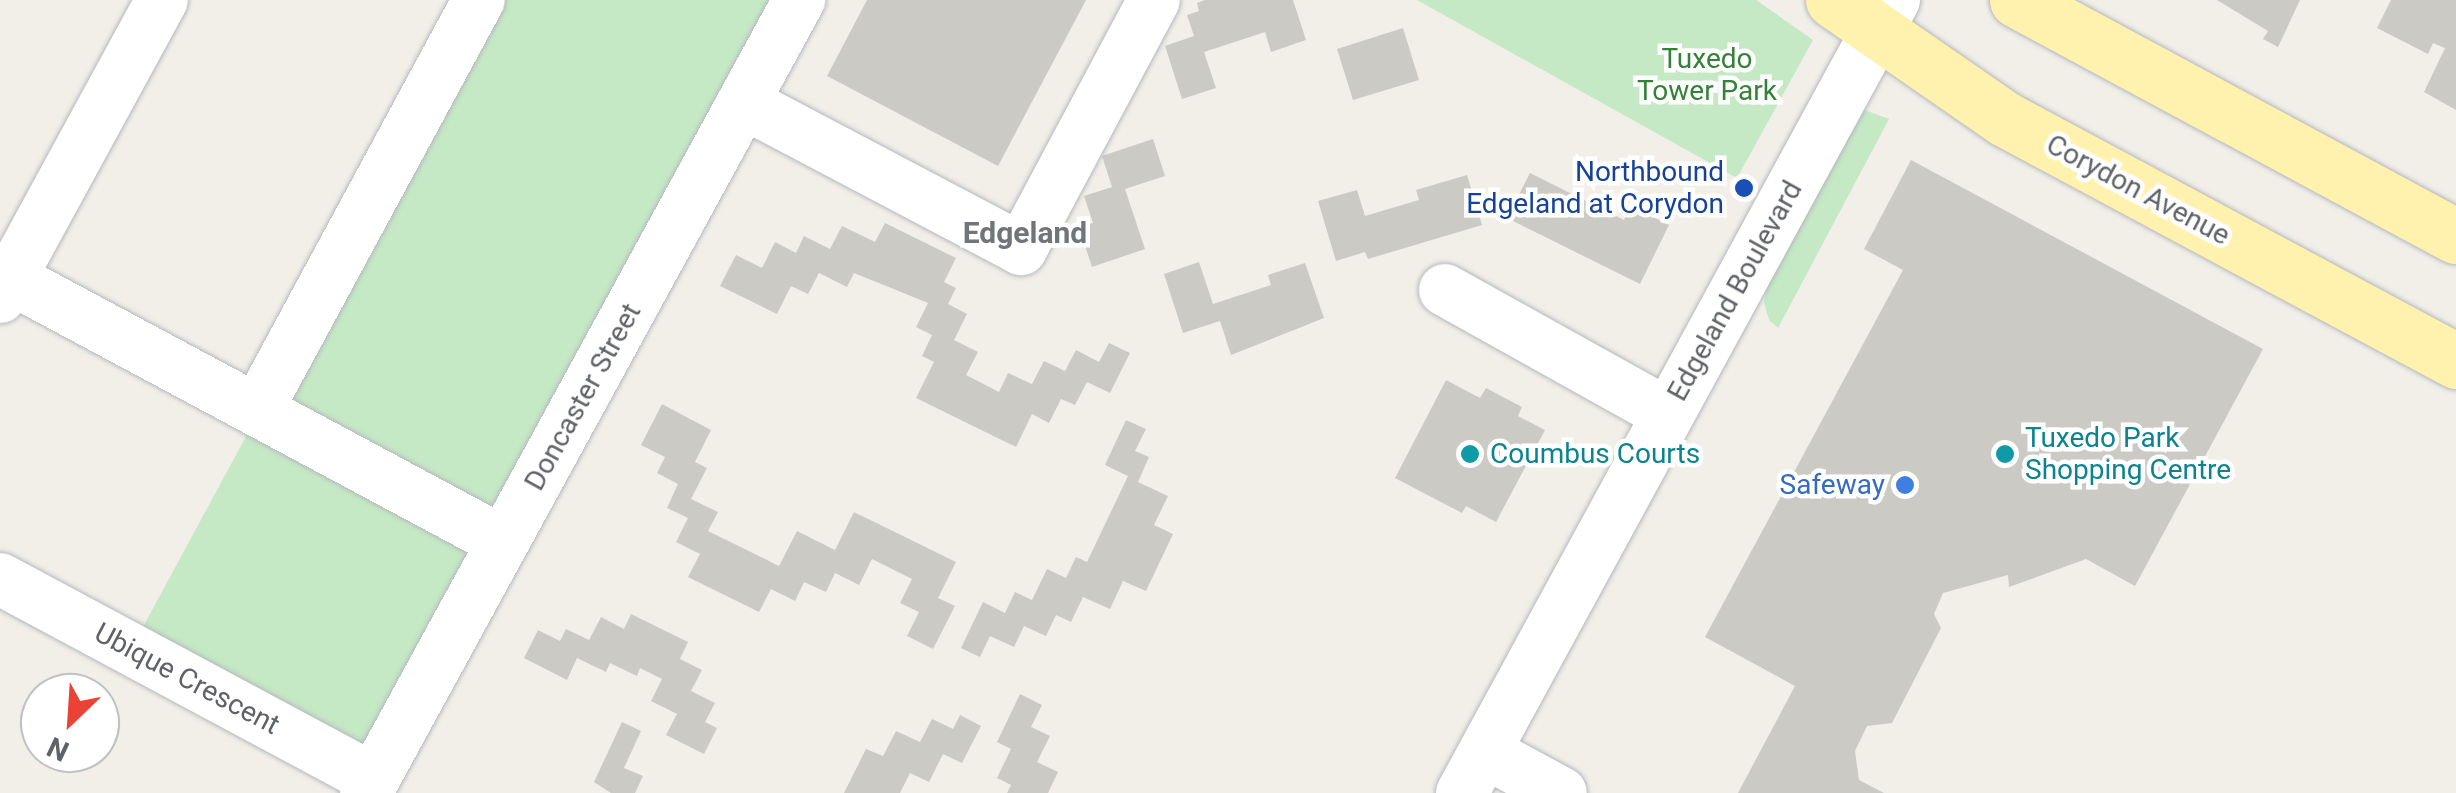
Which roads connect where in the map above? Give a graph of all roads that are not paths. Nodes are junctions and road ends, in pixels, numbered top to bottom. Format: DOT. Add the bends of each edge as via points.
graph roads {
  1 [pos="162,0"];
  2 [pos="479,0"];
  3 [pos="799,0"];
  4 [pos="1154,0"];
  5 [pos="1833,0"];
  6 [pos="2017,0"];
  7 [pos="1885,16"];
  8 [pos="744,103"];
  9 [pos="2456,236"];
  10 [pos="5,288"];
  11 [pos="1445,290"];
  12 [pos="2456,361"];
  13 [pos="257,410"];
  14 [pos="1668,414"];
  15 [pos="503,542"];
  16 [pos="0,579"];
  17 [pos="1473,773"];
  18 [pos="370,786"];
  19 [pos="1561,793"];
  1 -- 10 [label="street"];
  2 -- 13 [label="street"];
  3 -- 8 [label="street, Doncaster Street"];
  4 -- 8 [label="street" via="1021,249"];
  5 -- 7 [label="main road, Corydon Avenue"];
  6 -- 9 [label="main road"];
  7 -- 12 [label="main road, Corydon Avenue" via="2006,119"];
  7 -- 14 [label="street, Edgeland Boulevard"];
  8 -- 15 [label="street, Doncaster Street"];
  10 -- 13 [label="street"];
  11 -- 14 [label="street"];
  13 -- 15 [label="street"];
  14 -- 17 [label="street, Edgeland Boulevard"];
  15 -- 18 [label="street, Doncaster Street"];
  16 -- 18 [label="street, Ubique Crescent"];
  17 -- 19 [label="street"];
}
